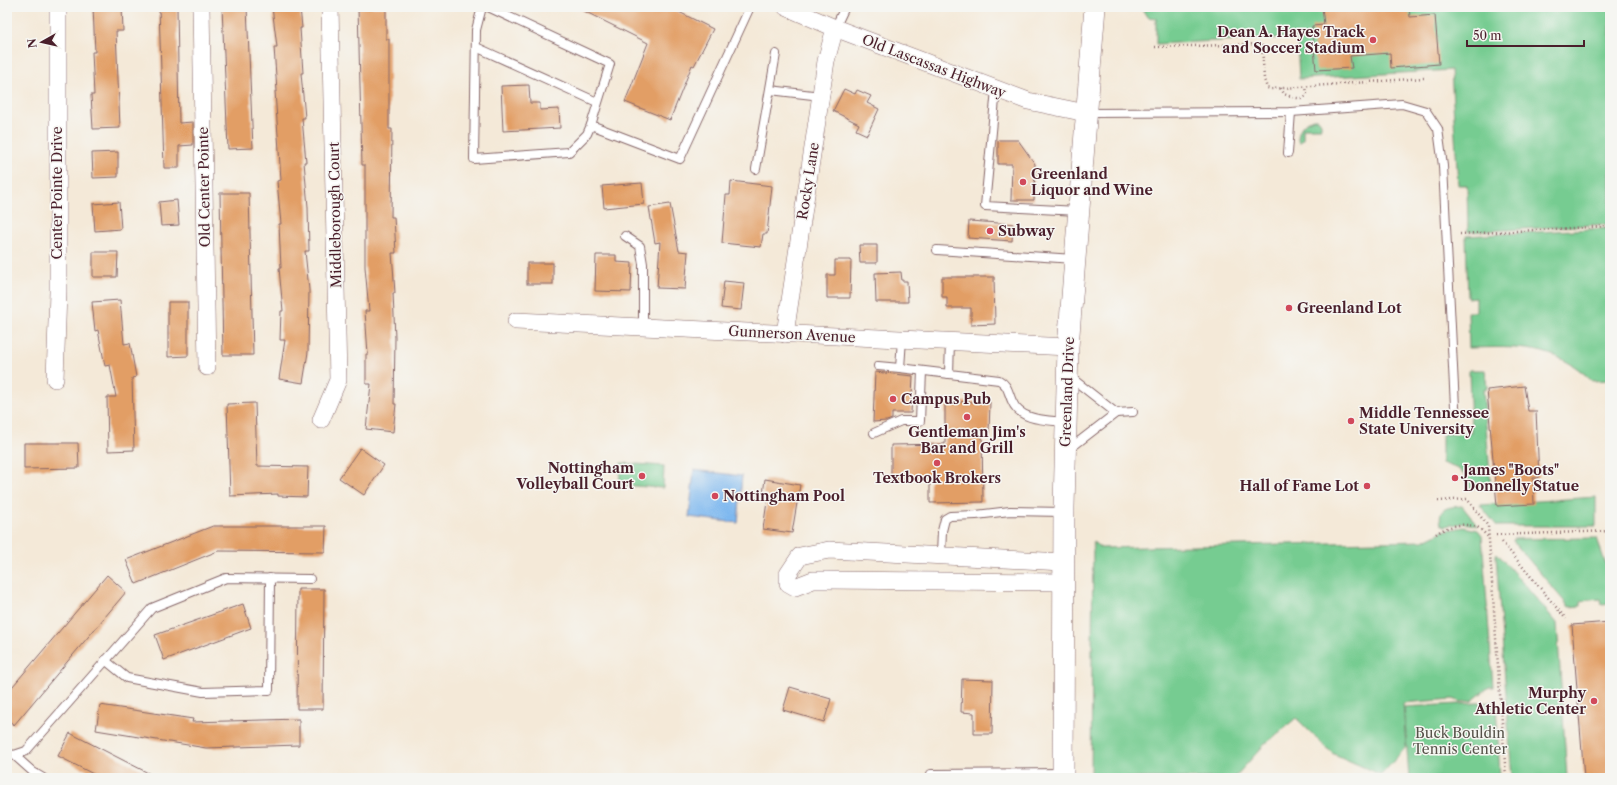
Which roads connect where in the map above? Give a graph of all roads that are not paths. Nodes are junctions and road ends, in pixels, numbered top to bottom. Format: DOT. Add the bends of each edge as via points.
graph roads {
  1 [pos="58,7"];
  2 [pos="201,7"];
  3 [pos="330,7"];
  4 [pos="482,7"];
  5 [pos="488,7"];
  6 [pos="750,7"];
  7 [pos="786,7"];
  8 [pos="845,7"];
  9 [pos="1095,7"];
  10 [pos="835,28"];
  11 [pos="476,47"];
  12 [pos="776,54"];
  13 [pos="996,89"];
  14 [pos="770,90"];
  15 [pos="821,96"];
  16 [pos="597,102"];
  17 [pos="1291,112"];
  18 [pos="1086,113"];
  19 [pos="591,125"];
  20 [pos="1288,153"];
  21 [pos="756,169"];
  22 [pos="1078,211"];
  23 [pos="626,236"];
  24 [pos="937,250"];
  25 [pos="1075,259"];
  26 [pos="516,321"];
  27 [pos="643,327"];
  28 [pos="785,334"];
  29 [pos="902,339"];
  30 [pos="950,341"];
  31 [pos="1068,347"];
  32 [pos="878,366"];
  33 [pos="207,367"];
  34 [pos="900,368"];
  35 [pos="922,371"];
  36 [pos="949,374"];
  37 [pos="1067,374"];
  38 [pos="55,378"];
  39 [pos="1455,407"];
  40 [pos="1133,412"];
  41 [pos="1116,413"];
  42 [pos="321,420"];
  43 [pos="1066,422"];
  44 [pos="874,433"];
  45 [pos="1065,453"];
  46 [pos="1064,512"];
  47 [pos="941,555"];
  48 [pos="1063,572"];
  49 [pos="270,578"];
  50 [pos="310,579"];
  51 [pos="105,660"];
  52 [pos="11,754"];
  53 [pos="1063,775"];
  54 [pos="43,778"];
  55 [pos="931,778"];
  1 -- 38 [label="street, Center Pointe Drive" via="58,292"];
  2 -- 33 [label="street, Old Center Pointe"];
  3 -- 42 [label="street, Middleborough Court" via="338,380"];
  4 -- 11 [label="lane" via="476,30"];
  5 -- 16 [label="lane" via="610,64"];
  6 -- 19 [label="lane" via="680,159"];
  7 -- 10 [label="street, Old Lascassas Highway"];
  8 -- 10 [label="lane"];
  9 -- 18 [label="street, Greenland Drive"];
  10 -- 13 [label="street, Old Lascassas Highway"];
  10 -- 15 [label="street, Rocky Lane" via="826,61"];
  11 -- 16 [label="lane"];
  11 -- 19 [label="lane" via="474,159 569,152 587,134"];
  12 -- 14 [label="lane"];
  13 -- 18 [label="street, Old Lascassas Highway" via="1028,101"];
  13 -- 22 [label="lane" via="985,206"];
  14 -- 15 [label="lane"];
  14 -- 21 [label="lane"];
  15 -- 28 [label="street, Rocky Lane"];
  16 -- 19 [label="lane"];
  17 -- 18 [label="lane"];
  17 -- 20 [label="lane"];
  17 -- 39 [label="lane" via="1402,104 1426,110 1438,129 1443,166"];
  18 -- 22 [label="street, Greenland Drive"];
  22 -- 25 [label="street, Greenland Drive"];
  23 -- 27 [label="lane" via="640,246 643,264"];
  24 -- 25 [label="lane"];
  25 -- 31 [label="street, Greenland Drive"];
  26 -- 27 [label="street, Gunnerson Avenue"];
  27 -- 28 [label="street, Gunnerson Avenue"];
  28 -- 29 [label="street, Gunnerson Avenue"];
  29 -- 30 [label="street, Gunnerson Avenue"];
  29 -- 34 [label="lane"];
  30 -- 31 [label="street, Gunnerson Avenue"];
  30 -- 36 [label="lane"];
  31 -- 37 [label="street, Greenland Drive"];
  32 -- 34 [label="lane"];
  34 -- 35 [label="lane"];
  35 -- 36 [label="lane"];
  35 -- 44 [label="lane" via="920,421 901,421"];
  36 -- 43 [label="lane" via="986,377 1003,382 1016,410 1028,417"];
  37 -- 41 [label="lane"];
  37 -- 43 [label="street, Greenland Drive"];
  40 -- 41 [label="lane"];
  41 -- 45 [label="lane"];
  43 -- 45 [label="street, Greenland Drive"];
  45 -- 46 [label="street, Greenland Drive"];
  46 -- 47 [label="lane" via="1010,511 950,516 945,519 942,531"];
  46 -- 48 [label="street, Greenland Drive"];
  47 -- 48 [label="street"];
  47 -- 48 [label="street" via="829,550 800,556 788,574 788,583 795,587 813,580"];
  48 -- 53 [label="street, Greenland Drive"];
  49 -- 50 [label="lane"];
  49 -- 51 [label="lane" via="226,578 152,608"];
  49 -- 51 [label="lane" via="269,690 203,692 127,678"];
  51 -- 52 [label="lane" via="26,751"];
  52 -- 54 [label="lane"];
  53 -- 55 [label="lane" via="931,774"];
}
